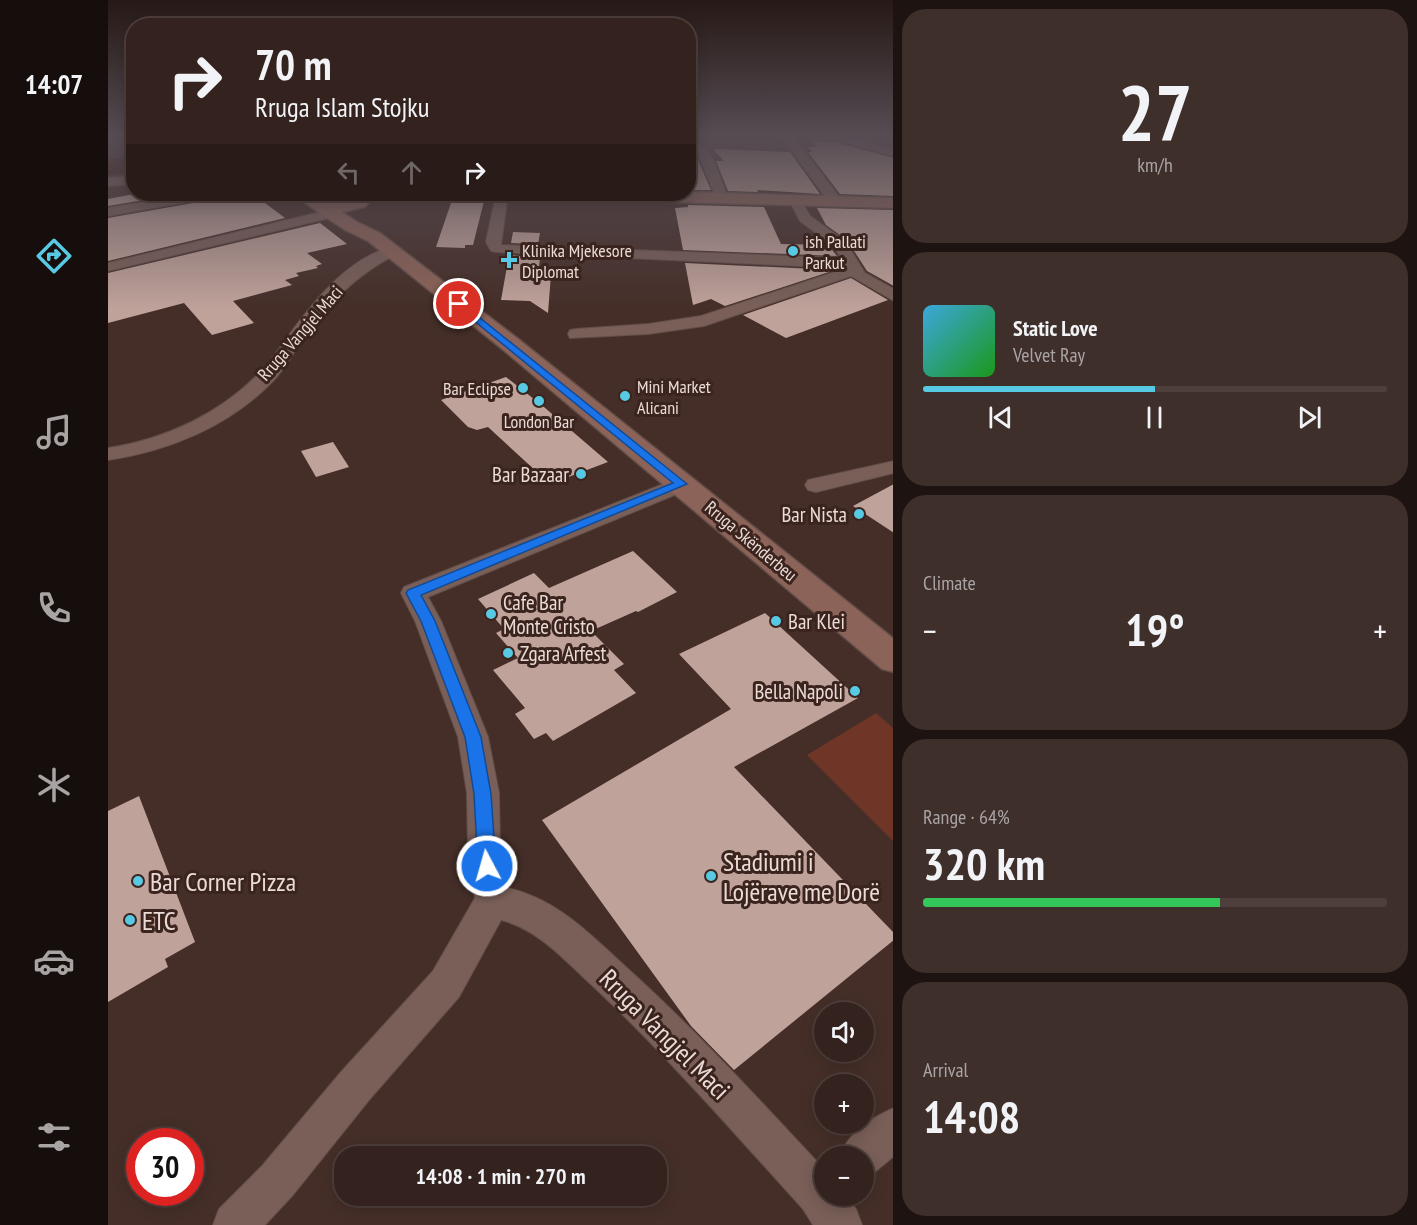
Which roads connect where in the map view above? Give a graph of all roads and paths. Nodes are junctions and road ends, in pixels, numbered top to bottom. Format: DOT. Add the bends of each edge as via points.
graph roads {
  1 [pos="720,194"];
  2 [pos="830,194"];
  3 [pos="696,197"];
  4 [pos="722,198"];
  5 [pos="795,200"];
  6 [pos="170,201"];
  7 [pos="310,201"];
  8 [pos="355,201"];
  9 [pos="364,201"];
  10 [pos="501,201"];
  11 [pos="836,202"];
  12 [pos="893,203"];
  13 [pos="328,210"];
  14 [pos="108,212"];
  15 [pos="383,244"];
  16 [pos="108,267"];
  17 [pos="852,267"];
  18 [pos="893,295"];
  19 [pos="576,334"];
  20 [pos="108,454"];
  21 [pos="893,467"];
  22 [pos="681,484"];
  23 [pos="816,485"];
  24 [pos="893,658"];
  25 [pos="493,901"];
  26 [pos="893,1130"];
  27 [pos="873,1146"];
  28 [pos="814,1187"];
  29 [pos="235,1225"];
  1 -- 4 [label="street"];
  2 -- 11 [label="street"];
  3 -- 4 [label="street"];
  4 -- 5 [label="street"];
  5 -- 11 [label="street"];
  5 -- 17 [label="street" via="805,218 840,244"];
  6 -- 14 [label="street"];
  7 -- 13 [label="street, Rruga Skënderbeu"];
  8 -- 13 [label="street"];
  9 -- 15 [label="street" via="361,218"];
  10 -- 17 [label="street" via="493,242 496,248"];
  11 -- 12 [label="street"];
  13 -- 15 [label="street, Rruga Skënderbeu"];
  13 -- 16 [label="street"];
  15 -- 20 [label="street, Rruga Vangjel Maci" via="373,260 347,278 298,333 268,375 224,411 148,447"];
  15 -- 22 [label="street, Rruga Skënderbeu"];
  17 -- 18 [label="street" via="865,280"];
  17 -- 19 [label="street" via="704,321"];
  21 -- 23 [label="street"];
  22 -- 24 [label="street, Rruga Skënderbeu"];
  22 -- 25 [label="street" via="413,593 428,621 473,737 483,794 484,849"];
  25 -- 28 [label="street, Rruga Vangjel Maci" via="537,915 564,935 665,1028"];
  25 -- 29 [label="street" via="446,984"];
  26 -- 27 [label="street"];
}
